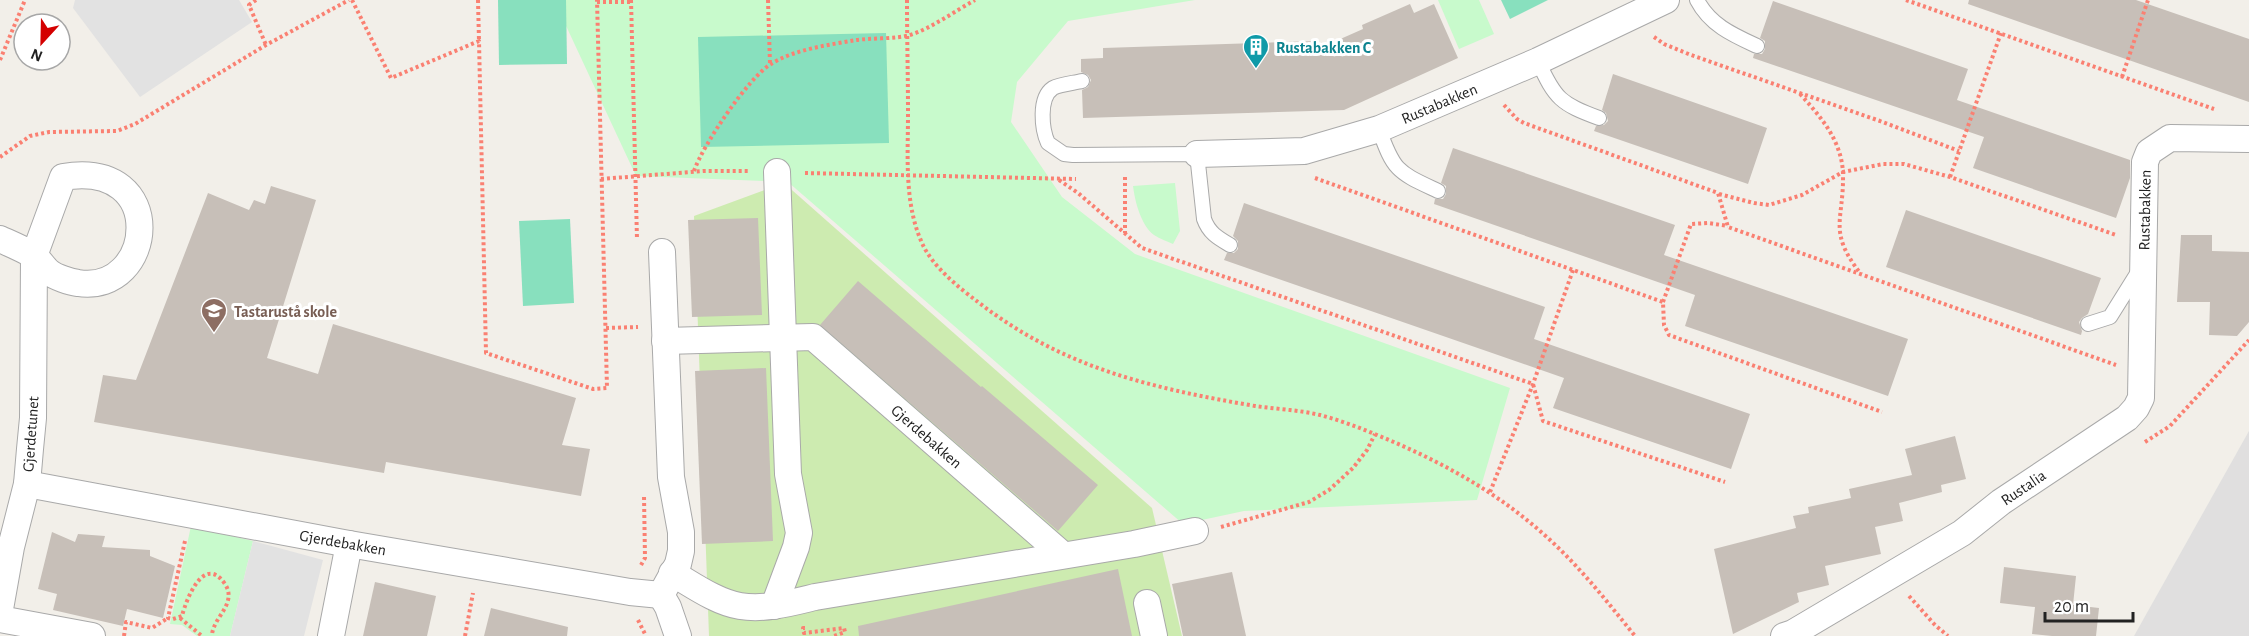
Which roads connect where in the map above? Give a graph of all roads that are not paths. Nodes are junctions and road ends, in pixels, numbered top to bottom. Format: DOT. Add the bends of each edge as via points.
graph roads {
  1 [pos="1666,0"];
  2 [pos="1697,0"];
  3 [pos="1757,46"];
  4 [pos="1538,61"];
  5 [pos="1082,81"];
  6 [pos="1599,118"];
  7 [pos="1379,129"];
  8 [pos="2249,139"];
  9 [pos="1197,154"];
  10 [pos="777,172"];
  11 [pos="1438,191"];
  12 [pos="0,239"];
  13 [pos="1230,245"];
  14 [pos="662,252"];
  15 [pos="0,253"];
  16 [pos="2142,254"];
  17 [pos="34,256"];
  18 [pos="2088,324"];
  19 [pos="784,338"];
  20 [pos="665,341"];
  21 [pos="27,483"];
  22 [pos="1195,531"];
  23 [pos="349,544"];
  24 [pos="1063,555"];
  25 [pos="666,584"];
  26 [pos="1147,603"];
  27 [pos="774,606"];
  28 [pos="0,609"];
  29 [pos="0,619"];
  30 [pos="92,636"];
  31 [pos="331,636"];
  32 [pos="678,636"];
  33 [pos="1154,636"];
  34 [pos="1784,636"];
  1 -- 4 [label="street, Rustabakken"];
  2 -- 3 [label="lane" via="1710,19 1726,32"];
  4 -- 6 [label="lane" via="1561,99 1571,108"];
  4 -- 7 [label="street, Rustabakken"];
  5 -- 9 [label="lane" via="1053,88 1047,97 1043,128 1048,143 1056,149 1073,155"];
  7 -- 9 [label="street, Rustabakken" via="1304,151"];
  7 -- 11 [label="lane" via="1391,161 1403,174"];
  8 -- 16 [label="street, Rustabakken" via="2170,138 2149,152 2145,162"];
  9 -- 13 [label="lane" via="1204,219 1212,233"];
  10 -- 19 [label="street"];
  12 -- 17 [label="street"];
  14 -- 20 [label="street"];
  15 -- 17 [label="street"];
  16 -- 18 [label="lane" via="2110,317"];
  16 -- 34 [label="street, Rustalia" via="2141,398 2127,418 2001,502 1962,533"];
  17 -- 17 [label="street" via="51,274 79,283 98,282 115,275 129,263 138,246 141,227 137,208 127,192 112,180 94,175 63,177"];
  17 -- 21 [label="street, Gjerdetunet" via="33,418"];
  19 -- 20 [label="street, Gjerdebakken"];
  19 -- 24 [label="street, Gjerdebakken" via="813,337"];
  19 -- 27 [label="street" via="788,474 799,533"];
  20 -- 25 [label="street" via="671,477 681,532 678,564"];
  21 -- 23 [label="street, Gjerdebakken"];
  21 -- 28 [label="street, Gjerdetunet"];
  22 -- 24 [label="street, Gjerdebakken"];
  23 -- 25 [label="street, Gjerdebakken" via="630,592"];
  23 -- 31 [label="street"];
  24 -- 27 [label="street, Gjerdebakken"];
  25 -- 27 [label="street, Gjerdebakken" via="738,606"];
  25 -- 32 [label="street" via="668,607"];
  26 -- 33 [label="street"];
  29 -- 30 [label="street"];
}
